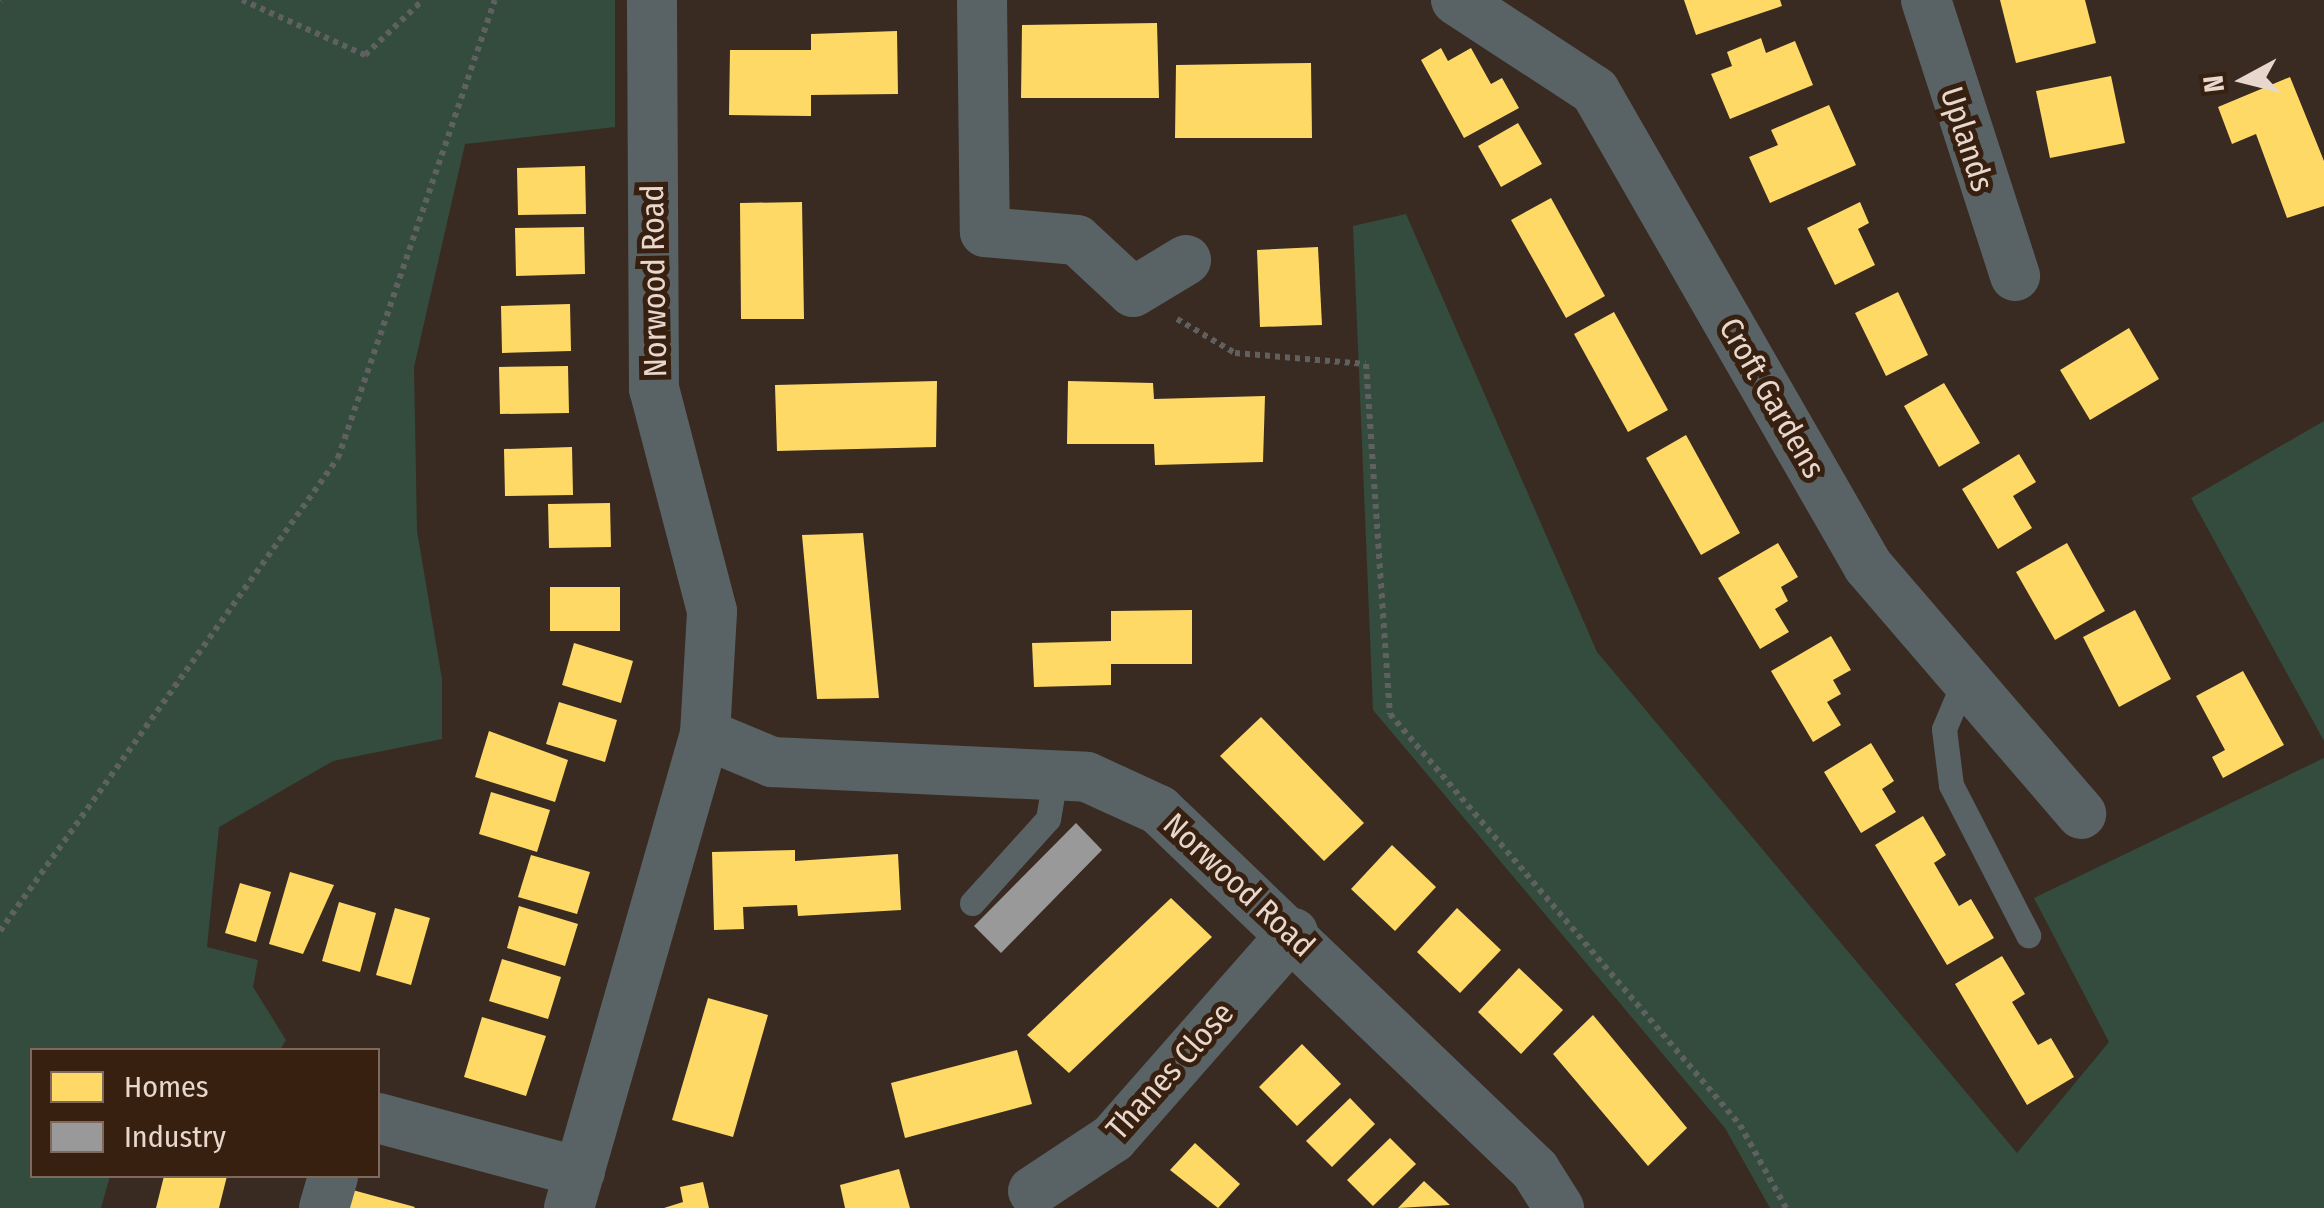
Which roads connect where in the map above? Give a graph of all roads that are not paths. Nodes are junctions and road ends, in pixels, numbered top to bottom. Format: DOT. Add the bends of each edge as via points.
graph roads {
  1 [pos="652,0"];
  2 [pos="982,0"];
  3 [pos="1926,0"];
  4 [pos="1481,5"];
  5 [pos="1186,260"];
  6 [pos="2015,276"];
  7 [pos="1965,679"];
  8 [pos="705,734"];
  9 [pos="1056,772"];
  10 [pos="2081,814"];
  11 [pos="972,903"];
  12 [pos="1294,933"];
  13 [pos="2028,935"];
  14 [pos="380,1119"];
  15 [pos="332,1178"];
  16 [pos="575,1190"];
  17 [pos="1029,1200"];
  18 [pos="324,1208"];
  19 [pos="1559,1208"];
  1 -- 8 [label="street, Norwood Road" via="654,389 712,611"];
  2 -- 5 [label="street" via="985,232 1077,240 1134,292"];
  3 -- 6 [label="street, Uplands"];
  4 -- 7 [label="street, Croft Gardens" via="1595,91 1868,566"];
  7 -- 10 [label="street, Croft Gardens"];
  7 -- 13 [label="lane" via="1944,729 1951,785"];
  8 -- 9 [label="street, Norwood Road" via="772,762"];
  8 -- 16 [label="street, Norwood Road"];
  9 -- 11 [label="lane" via="1048,819"];
  9 -- 12 [label="street, Norwood Road" via="1159,810"];
  12 -- 17 [label="street, Thanes Close" via="1114,1138"];
  12 -- 19 [label="street, Norwood Road" via="1535,1170"];
  14 -- 16 [label="street"];
  15 -- 18 [label="street"];
}
